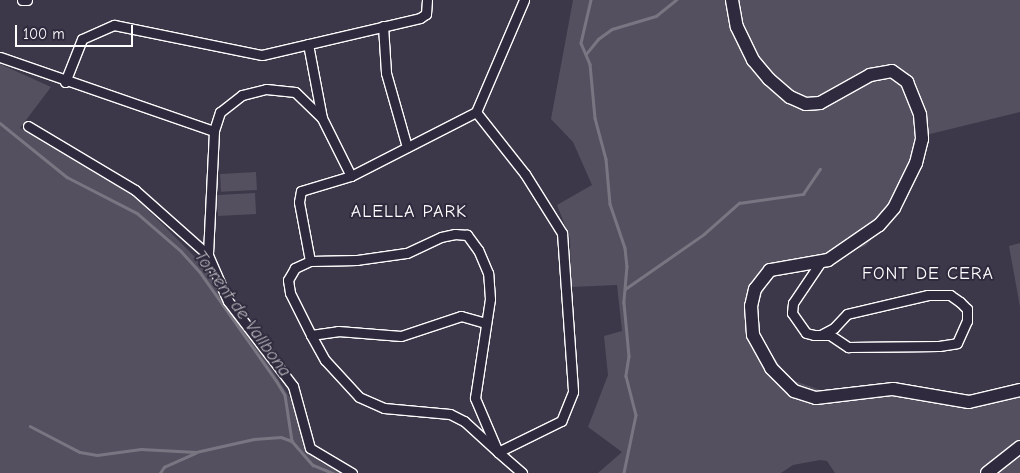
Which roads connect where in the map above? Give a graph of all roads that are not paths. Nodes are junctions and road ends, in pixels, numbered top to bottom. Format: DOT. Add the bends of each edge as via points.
graph roads {
  1 [pos="428,0"];
  2 [pos="524,0"];
  3 [pos="732,0"];
  4 [pos="383,26"];
  5 [pos="308,44"];
  6 [pos="0,57"];
  7 [pos="65,82"];
  8 [pos="476,112"];
  9 [pos="322,118"];
  10 [pos="28,126"];
  11 [pos="214,131"];
  12 [pos="407,147"];
  13 [pos="350,176"];
  14 [pos="208,255"];
  15 [pos="310,261"];
  16 [pos="820,263"];
  17 [pos="486,323"];
  18 [pos="311,335"];
  19 [pos="821,335"];
  20 [pos="1020,390"];
  21 [pos="1020,447"];
  22 [pos="498,452"];
  23 [pos="352,473"];
  24 [pos="522,473"];
  25 [pos="987,473"];
  1 -- 4 [label="street" via="426,14 420,18"];
  2 -- 8 [label="street"];
  3 -- 16 [label="main road" via="738,27 753,60 768,79 790,97 806,104 820,102 870,74 884,70 899,74 907,82 918,106 922,134 919,156 894,208 870,234"];
  4 -- 5 [label="street"];
  4 -- 12 [label="street" via="386,73"];
  5 -- 7 [label="street" via="262,55 114,25 82,39"];
  5 -- 9 [label="street"];
  6 -- 7 [label="street"];
  7 -- 11 [label="street"];
  8 -- 12 [label="street"];
  8 -- 22 [label="street" via="524,174 562,233 573,392 561,421"];
  9 -- 11 [label="street" via="295,92 266,89 242,96 220,112"];
  9 -- 13 [label="street"];
  10 -- 14 [label="street" via="135,190"];
  11 -- 14 [label="street"];
  12 -- 13 [label="street"];
  13 -- 15 [label="street" via="301,191 299,202"];
  14 -- 23 [label="street" via="228,301 293,386 310,448"];
  15 -- 17 [label="street" via="388,256 406,253 441,237 467,235 488,273 490,299"];
  15 -- 18 [label="street" via="295,268 288,280"];
  16 -- 19 [label="street" via="793,303 792,313 806,333"];
  16 -- 20 [label="main road" via="770,270 759,282 752,298 751,322 757,346 771,368 794,391 808,397 828,398 879,389 904,390 969,402"];
  17 -- 18 [label="street" via="461,316 401,336 338,331"];
  17 -- 22 [label="street" via="475,398"];
  18 -- 22 [label="street" via="325,360 359,397 384,408 450,414 464,421"];
  19 -- 19 [label="street" via="834,328 847,314 928,295 950,295 967,309 964,332 957,343 854,348 830,335"];
  21 -- 25 [label="main road"];
  22 -- 24 [label="street"];
}
